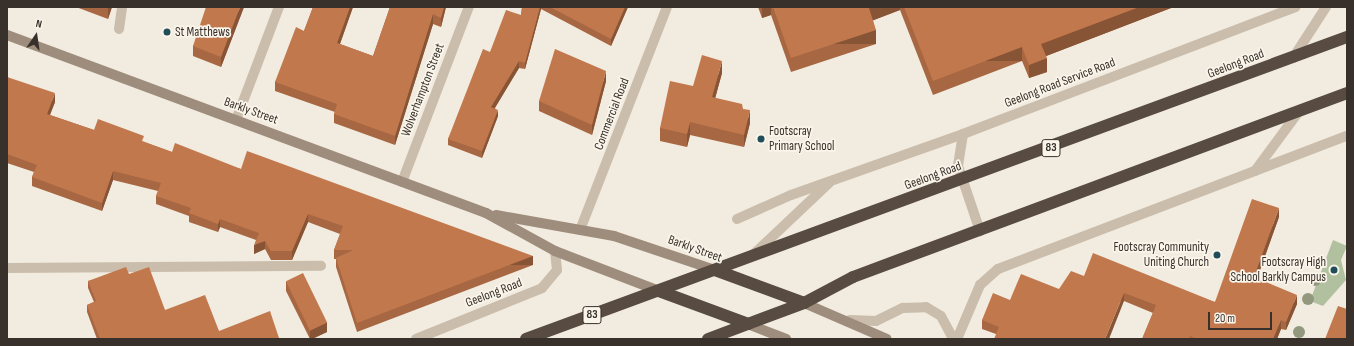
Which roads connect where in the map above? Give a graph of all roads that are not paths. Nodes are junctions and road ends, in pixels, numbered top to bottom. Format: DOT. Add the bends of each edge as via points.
graph roads {
  1 [pos="122,7"];
  2 [pos="279,7"];
  3 [pos="469,7"];
  4 [pos="667,7"];
  5 [pos="1296,7"];
  6 [pos="1326,7"];
  7 [pos="119,29"];
  8 [pos="7,35"];
  9 [pos="1347,37"];
  10 [pos="1292,58"];
  11 [pos="1347,93"];
  12 [pos="1300,110"];
  13 [pos="236,120"];
  14 [pos="963,134"];
  15 [pos="1347,136"];
  16 [pos="1254,171"];
  17 [pos="831,180"];
  18 [pos="961,181"];
  19 [pos="402,182"];
  20 [pos="486,213"];
  21 [pos="737,219"];
  22 [pos="580,230"];
  23 [pos="980,231"];
  24 [pos="556,251"];
  25 [pos="754,255"];
  26 [pos="321,266"];
  27 [pos="7,268"];
  28 [pos="715,270"];
  29 [pos="658,291"];
  30 [pos="804,303"];
  31 [pos="850,320"];
  32 [pos="748,324"];
  33 [pos="416,339"];
  34 [pos="526,339"];
  35 [pos="708,339"];
  36 [pos="786,339"];
  37 [pos="887,339"];
  38 [pos="953,339"];
  39 [pos="957,339"];
  1 -- 7 [label="street"];
  2 -- 13 [label="street"];
  3 -- 19 [label="street, Wolverhampton Street"];
  4 -- 22 [label="street, Commercial Road"];
  5 -- 14 [label="street, Geelong Road Service Road"];
  6 -- 10 [label="street"];
  8 -- 13 [label="street, Barkly Street"];
  9 -- 10 [label="highway, Geelong Road / 83"];
  10 -- 18 [label="highway, Geelong Road / 83"];
  11 -- 12 [label="highway"];
  12 -- 16 [label="street"];
  12 -- 23 [label="highway"];
  13 -- 19 [label="street, Barkly Street"];
  14 -- 17 [label="street, Geelong Road Service Road"];
  14 -- 18 [label="street" via="958,149"];
  15 -- 16 [label="street"];
  16 -- 39 [label="street" via="998,269 980,284"];
  17 -- 21 [label="street, Geelong Road Service Road"];
  17 -- 25 [label="street, Geelong Road Service Road"];
  18 -- 23 [label="street"];
  18 -- 25 [label="highway, Geelong Road / 83"];
  19 -- 20 [label="street, Barkly Street"];
  20 -- 22 [label="street, Barkly Street"];
  20 -- 24 [label="street, Barkly Street"];
  22 -- 28 [label="street, Barkly Street" via="614,236"];
  23 -- 30 [label="highway" via="853,277"];
  24 -- 29 [label="street, Barkly Street"];
  24 -- 33 [label="street, Geelong Road" via="557,270 542,288"];
  25 -- 28 [label="highway, Geelong Road / 83"];
  26 -- 27 [label="street"];
  28 -- 29 [label="highway, Geelong Road / 83"];
  28 -- 30 [label="highway, Barkly Street"];
  29 -- 32 [label="highway, Barkly Street"];
  29 -- 34 [label="highway, Geelong Road / 83"];
  30 -- 31 [label="street, Barkly Street"];
  30 -- 32 [label="highway"];
  31 -- 37 [label="street, Barkly Street"];
  31 -- 38 [label="street" via="876,321 903,308 926,307 941,316"];
  32 -- 35 [label="highway"];
  32 -- 36 [label="street, Barkly Street"];
}
